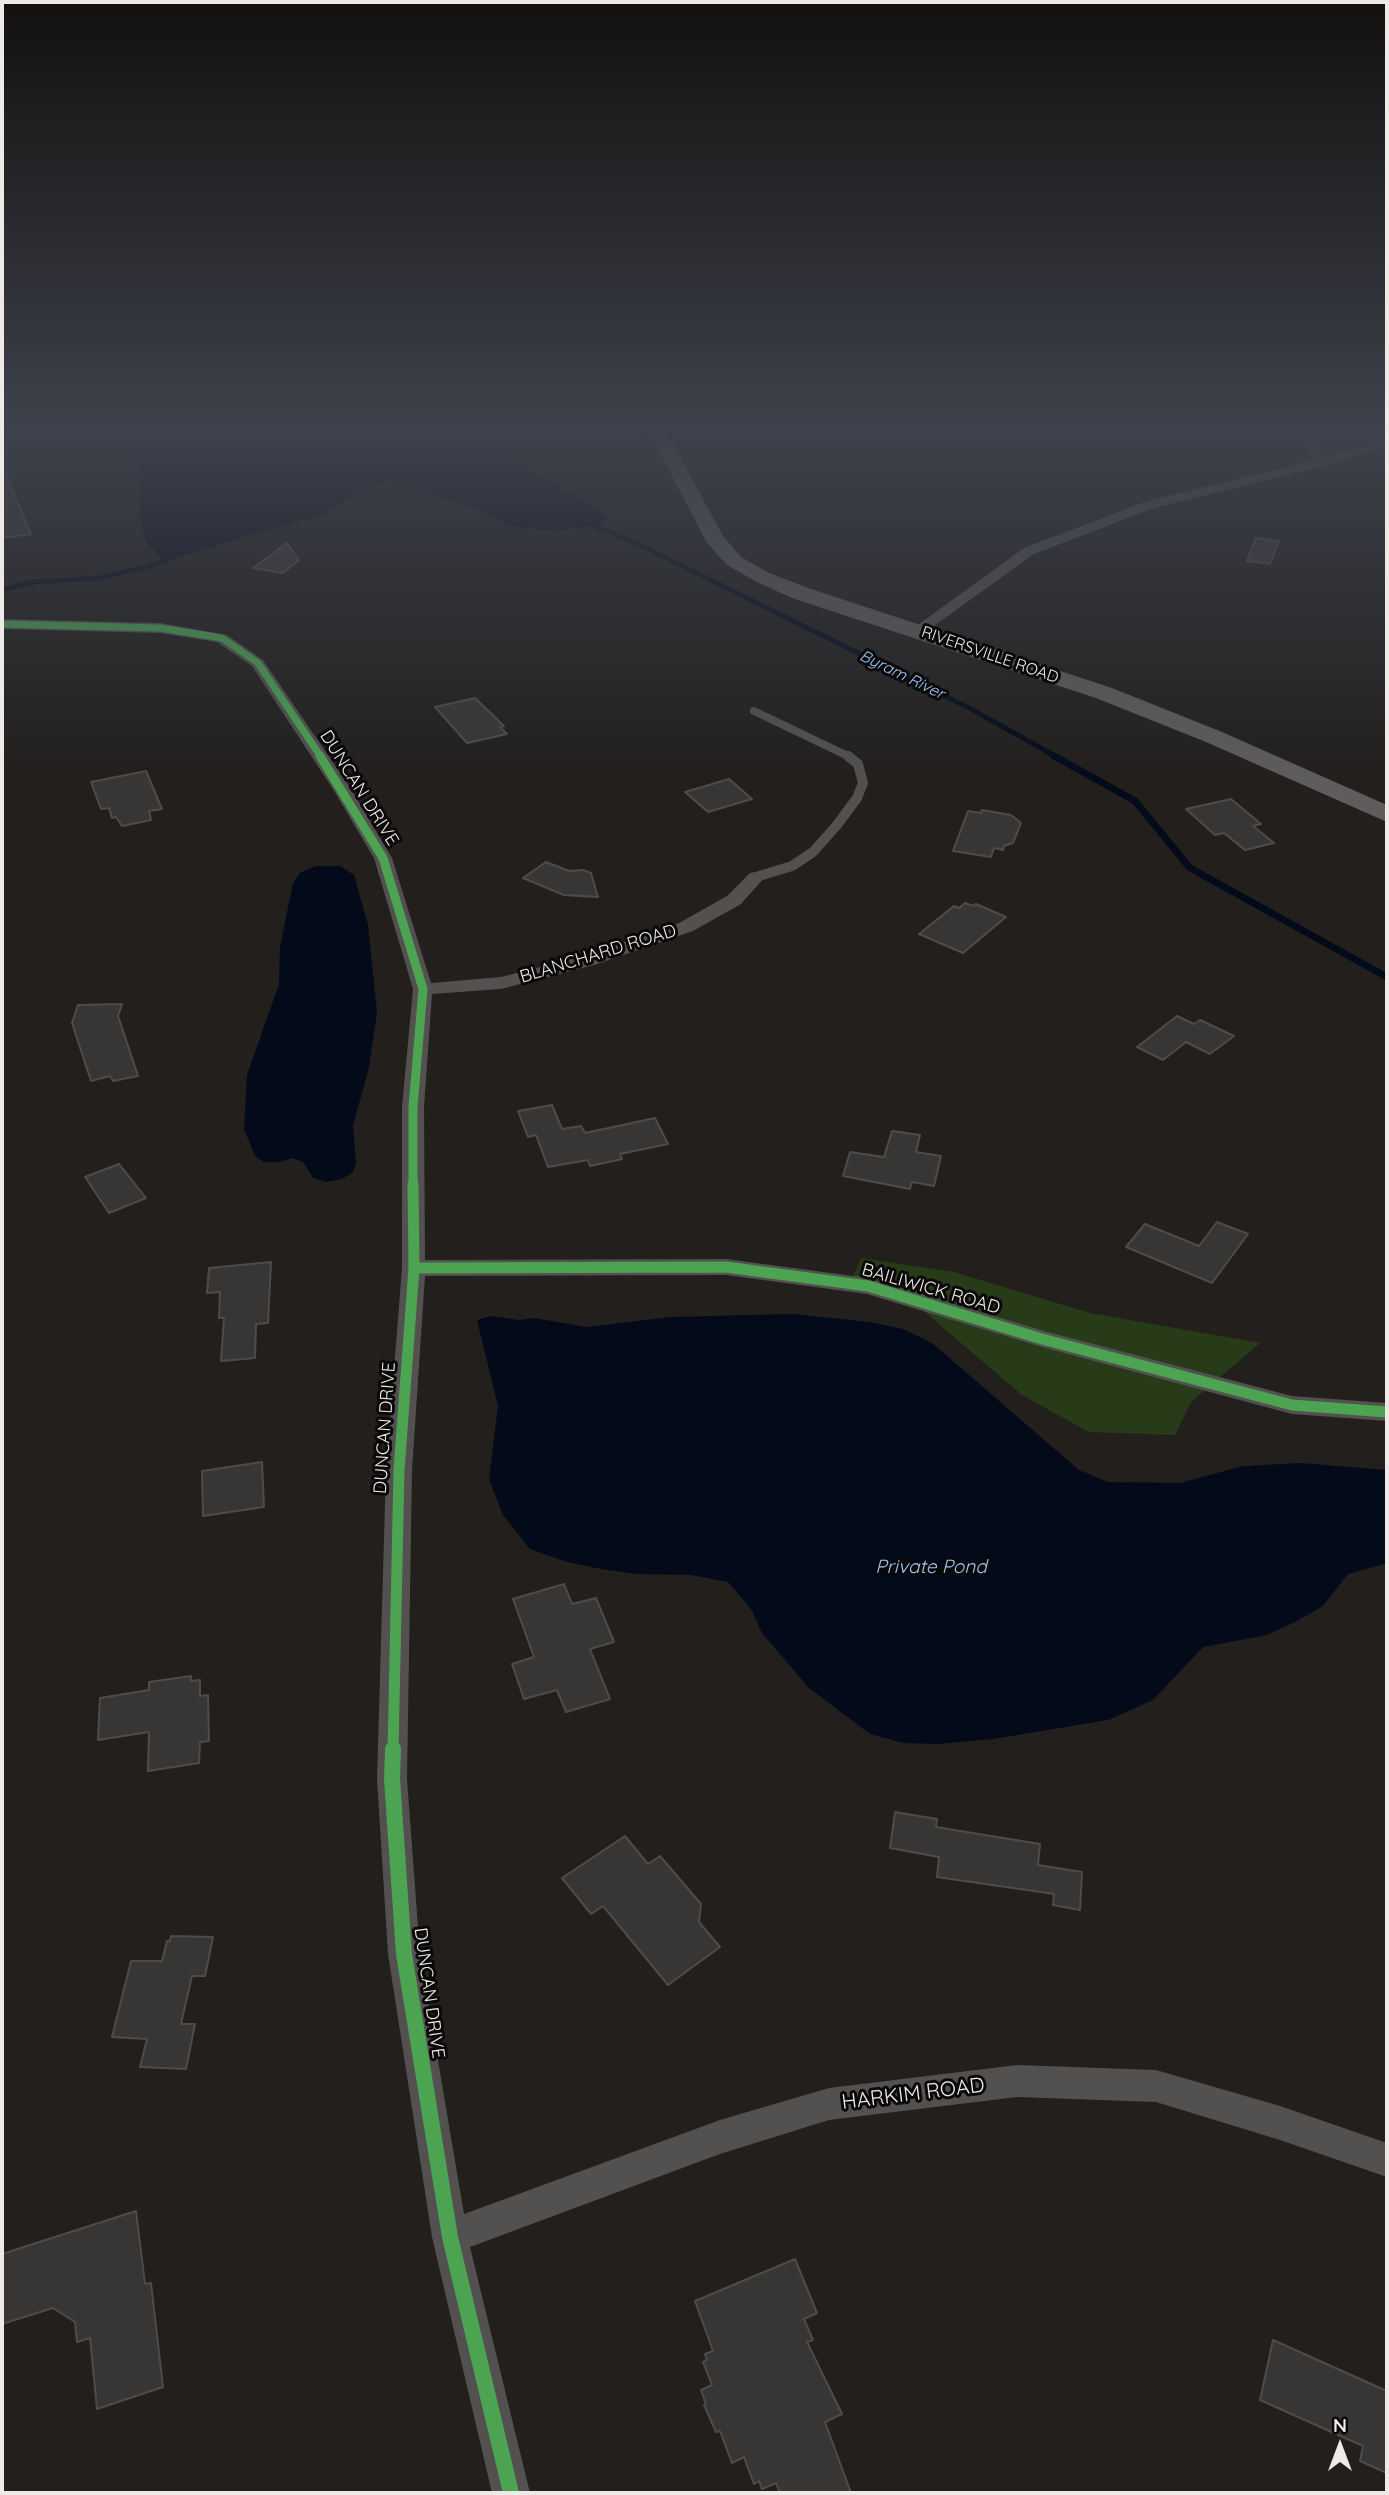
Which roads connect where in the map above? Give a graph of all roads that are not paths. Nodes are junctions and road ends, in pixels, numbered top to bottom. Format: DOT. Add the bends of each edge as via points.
graph roads {
  1 [pos="723,548"];
  2 [pos="1036,548"];
  3 [pos="2,624"];
  4 [pos="919,630"];
  5 [pos="754,711"];
  6 [pos="1387,814"];
  7 [pos="757,877"];
  8 [pos="423,989"];
  9 [pos="414,1268"];
  10 [pos="1387,1412"];
  11 [pos="1387,2160"];
  12 [pos="450,2237"];
  13 [pos="510,2493"];
  1 -- 4 [label="street, RIVERSVILLE ROAD" via="734,561 800,593"];
  2 -- 4 [label="street"];
  3 -- 8 [label="street, DUNCAN DRIVE" via="160,628 222,638 258,663 383,858"];
  4 -- 6 [label="street, RIVERSVILLE ROAD" via="1104,693"];
  5 -- 7 [label="lane" via="844,752 858,764 863,783 844,816 813,852 792,866"];
  7 -- 8 [label="street, BLANCHARD ROAD" via="734,900 686,927 587,961 501,983"];
  8 -- 9 [label="street, DUNCAN DRIVE" via="413,1107"];
  9 -- 10 [label="street, BAILIWICK ROAD" via="726,1267 868,1286 1042,1339 1292,1405"];
  9 -- 12 [label="street, DUNCAN DRIVE" via="399,1470 392,1779 404,1954"];
  11 -- 12 [label="street, HARKIM ROAD" via="1156,2086 1017,2081 829,2104 720,2137"];
  12 -- 13 [label="street, DUNCAN DRIVE"];
}
